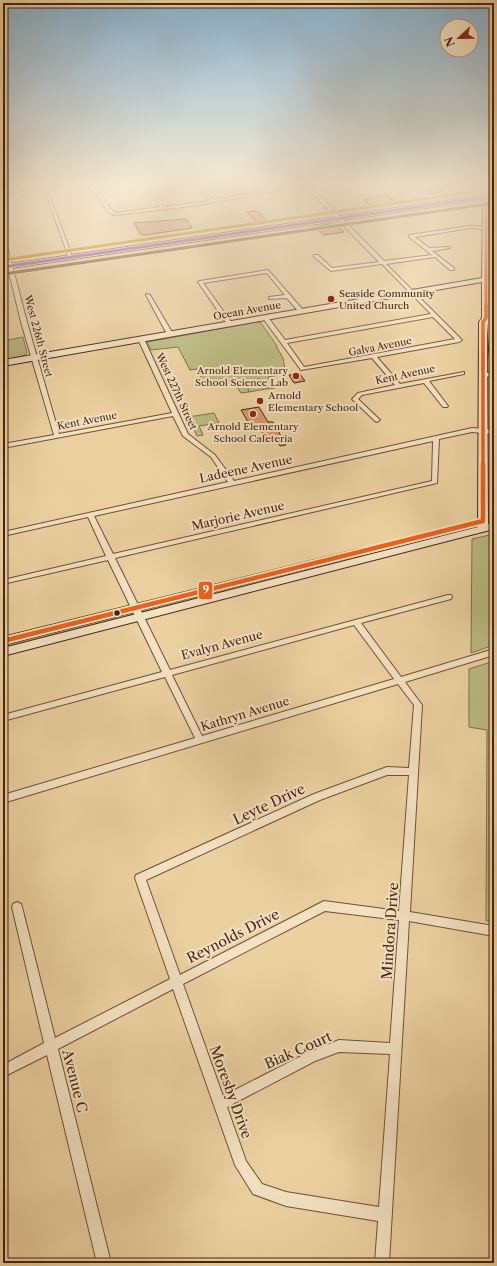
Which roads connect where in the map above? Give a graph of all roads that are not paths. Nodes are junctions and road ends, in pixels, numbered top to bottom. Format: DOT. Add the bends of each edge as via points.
graph roads {
  1 [pos="3,241"];
  2 [pos="65,241"];
  3 [pos="165,241"];
  4 [pos="362,241"];
  5 [pos="417,241"];
  6 [pos="486,241"];
  7 [pos="448,248"];
  8 [pos="428,250"];
  9 [pos="494,251"];
  10 [pos="486,252"];
  11 [pos="70,255"];
  12 [pos="316,256"];
  13 [pos="434,256"];
  14 [pos="8,263"];
  15 [pos="383,263"];
  16 [pos="3,267"];
  17 [pos="452,269"];
  18 [pos="490,279"];
  19 [pos="412,292"];
  20 [pos="148,295"];
  21 [pos="288,296"];
  22 [pos="271,298"];
  23 [pos="301,311"];
  24 [pos="435,315"];
  25 [pos="265,317"];
  26 [pos="490,318"];
  27 [pos="229,324"];
  28 [pos="170,334"];
  29 [pos="141,339"];
  30 [pos="282,342"];
  31 [pos="373,356"];
  32 [pos="35,358"];
  33 [pos="494,360"];
  34 [pos="3,363"];
  35 [pos="462,373"];
  36 [pos="483,375"];
  37 [pos="494,375"];
  38 [pos="425,380"];
  39 [pos="399,386"];
  40 [pos="445,406"];
  41 [pos="175,414"];
  42 [pos="377,420"];
  43 [pos="483,431"];
  44 [pos="494,432"];
  45 [pos="57,436"];
  46 [pos="436,438"];
  47 [pos="3,446"];
  48 [pos="232,483"];
  49 [pos="90,515"];
  50 [pos="488,524"];
  51 [pos="3,534"];
  52 [pos="110,557"];
  53 [pos="3,582"];
  54 [pos="448,597"];
  55 [pos="137,612"];
  56 [pos="356,622"];
  57 [pos="3,641"];
  58 [pos="3,652"];
  59 [pos="494,652"];
  60 [pos="167,673"];
  61 [pos="399,681"];
  62 [pos="3,718"];
  63 [pos="200,740"];
  64 [pos="414,772"];
  65 [pos="3,799"];
  66 [pos="140,878"];
  67 [pos="17,907"];
  68 [pos="405,916"];
  69 [pos="494,931"];
  70 [pos="176,982"];
  71 [pos="51,1046"];
  72 [pos="396,1049"];
  73 [pos="3,1071"];
  74 [pos="219,1105"];
  75 [pos="385,1215"];
  76 [pos="104,1263"];
  77 [pos="382,1263"];
  1 -- 14 [label="street, West 226th Street"];
  2 -- 11 [label="street"];
  3 -- 11 [label="main road"];
  4 -- 15 [label="street"];
  5 -- 8 [label="street"];
  6 -- 10 [label="main road"];
  7 -- 8 [label="street"];
  8 -- 13 [label="street"];
  9 -- 10 [label="street"];
  10 -- 18 [label="main road"];
  11 -- 14 [label="main road"];
  12 -- 15 [label="street" via="331,270"];
  13 -- 15 [label="street"];
  13 -- 17 [label="street"];
  14 -- 16 [label="main road"];
  14 -- 32 [label="street, West 226th Street"];
  15 -- 19 [label="street"];
  18 -- 19 [label="main road, Ocean Avenue"];
  18 -- 26 [label="main road"];
  19 -- 23 [label="main road, Ocean Avenue"];
  19 -- 24 [label="street"];
  20 -- 28 [label="street"];
  21 -- 22 [label="street"];
  21 -- 23 [label="street"];
  21 -- 27 [label="street" via="268,271 200,282"];
  23 -- 25 [label="main road, Ocean Avenue"];
  24 -- 30 [label="street"];
  24 -- 31 [label="street, Galva Avenue" via="460,340"];
  25 -- 27 [label="main road, Ocean Avenue"];
  25 -- 30 [label="street"];
  26 -- 33 [label="main road"];
  26 -- 36 [label="main road" via="483,322"];
  27 -- 28 [label="main road, Ocean Avenue"];
  28 -- 29 [label="main road, Ocean Avenue"];
  29 -- 32 [label="main road, Ocean Avenue"];
  29 -- 41 [label="street, West 227th Street"];
  30 -- 31 [label="street, Galva Avenue" via="303,369"];
  31 -- 39 [label="street"];
  32 -- 34 [label="main road, Ocean Avenue"];
  32 -- 45 [label="street, West 226th Street"];
  35 -- 38 [label="street, Kent Avenue"];
  36 -- 37 [label="street"];
  36 -- 43 [label="main road"];
  38 -- 39 [label="street, Kent Avenue"];
  38 -- 40 [label="street"];
  39 -- 42 [label="street, Kent Avenue" via="360,394 355,399"];
  41 -- 45 [label="street, Kent Avenue"];
  41 -- 48 [label="street, West 227th Street" via="185,435 213,456"];
  43 -- 44 [label="street, Ladeene Avenue"];
  43 -- 46 [label="street, Ladeene Avenue" via="472,430"];
  43 -- 50 [label="main road"];
  45 -- 47 [label="street, Kent Avenue"];
  46 -- 48 [label="street, Ladeene Avenue"];
  46 -- 52 [label="street, Marjorie Avenue" via="435,482"];
  48 -- 49 [label="street, Ladeene Avenue"];
  49 -- 51 [label="street, Ladeene Avenue"];
  49 -- 52 [label="street"];
  50 -- 55 [label="main road"];
  52 -- 53 [label="street, Marjorie Avenue"];
  52 -- 55 [label="street"];
  54 -- 56 [label="street, Evalyn Avenue"];
  55 -- 57 [label="main road"];
  55 -- 58 [label="main road"];
  55 -- 60 [label="street"];
  56 -- 60 [label="street, Evalyn Avenue"];
  56 -- 61 [label="street, Mindora Drive"];
  59 -- 61 [label="street, Kathryn Avenue"];
  60 -- 62 [label="street, Evalyn Avenue"];
  60 -- 63 [label="street"];
  61 -- 63 [label="street, Kathryn Avenue"];
  61 -- 64 [label="street, Mindora Drive" via="418,705"];
  63 -- 65 [label="street, Kathryn Avenue"];
  64 -- 66 [label="street, Leyte Drive" via="387,771 317,797"];
  64 -- 68 [label="street, Mindora Drive"];
  66 -- 70 [label="street, Moresby Drive"];
  67 -- 71 [label="street, Avenue C"];
  68 -- 69 [label="street, Reynolds Drive"];
  68 -- 70 [label="street, Reynolds Drive" via="324,906"];
  68 -- 72 [label="street, Mindora Drive"];
  70 -- 71 [label="street, Reynolds Drive"];
  70 -- 74 [label="street, Moresby Drive"];
  71 -- 73 [label="street, Reynolds Drive"];
  71 -- 76 [label="street, Avenue C"];
  72 -- 74 [label="street, Biak Court" via="339,1046 311,1057"];
  72 -- 75 [label="street, Mindora Drive"];
  74 -- 75 [label="street, Moresby Drive" via="241,1165 258,1189 286,1199"];
  75 -- 77 [label="street, Mindora Drive"];
}
